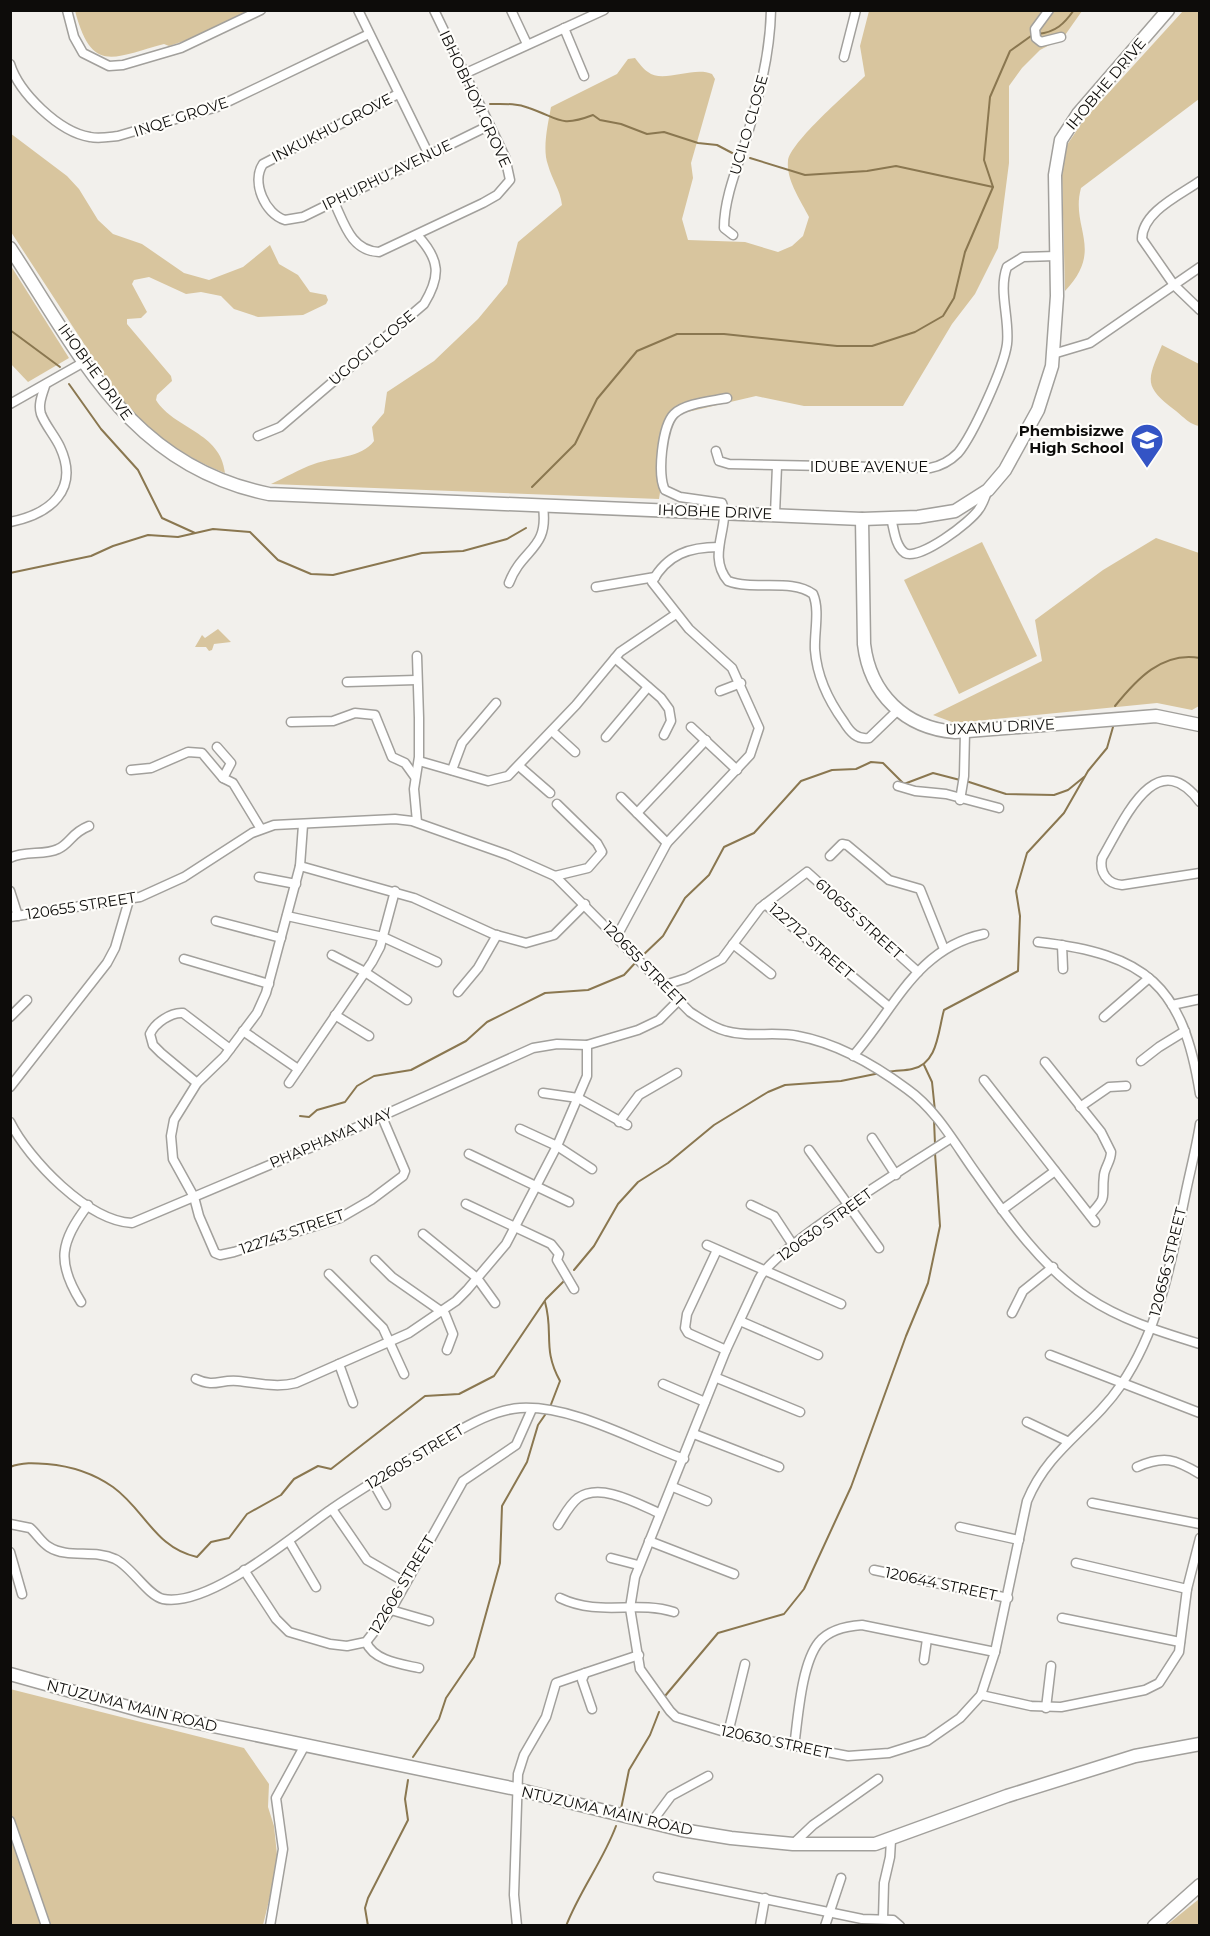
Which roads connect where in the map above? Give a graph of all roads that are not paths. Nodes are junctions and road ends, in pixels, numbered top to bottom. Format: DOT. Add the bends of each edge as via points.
graph roads {
  1 [pos="67,10"];
  2 [pos="261,10"];
  3 [pos="358,10"];
  4 [pos="434,10"];
  5 [pos="511,10"];
  6 [pos="604,10"];
  7 [pos="771,10"];
  8 [pos="856,10"];
  9 [pos="1049,10"];
  10 [pos="1168,10"];
  11 [pos="564,28"];
  12 [pos="369,34"];
  13 [pos="1061,37"];
  14 [pos="528,44"];
  15 [pos="844,57"];
  16 [pos="10,64"];
  17 [pos="464,74"];
  18 [pos="584,76"];
  19 [pos="398,94"];
  20 [pos="488,126"];
  21 [pos="429,155"];
  22 [pos="1200,181"];
  23 [pos="334,202"];
  24 [pos="285,220"];
  25 [pos="733,235"];
  26 [pos="418,236"];
  27 [pos="10,248"];
  28 [pos="1056,256"];
  29 [pos="1200,267"];
  30 [pos="1174,285"];
  31 [pos="1200,310"];
  32 [pos="1053,354"];
  33 [pos="84,362"];
  34 [pos="45,386"];
  35 [pos="728,398"];
  36 [pos="10,404"];
  37 [pos="258,436"];
  38 [pos="716,451"];
  39 [pos="777,466"];
  40 [pos="988,490"];
  41 [pos="543,507"];
  42 [pos="726,512"];
  43 [pos="775,514"];
  44 [pos="891,518"];
  45 [pos="862,519"];
  46 [pos="10,522"];
  47 [pos="719,547"];
  48 [pos="655,577"];
  49 [pos="509,583"];
  50 [pos="596,587"];
  51 [pos="676,614"];
  52 [pos="417,656"];
  53 [pos="615,658"];
  54 [pos="416,680"];
  55 [pos="347,682"];
  56 [pos="741,683"];
  57 [pos="648,687"];
  58 [pos="720,691"];
  59 [pos="496,703"];
  60 [pos="897,711"];
  61 [pos="291,723"];
  62 [pos="1200,725"];
  63 [pos="691,727"];
  64 [pos="552,731"];
  65 [pos="965,732"];
  66 [pos="664,735"];
  67 [pos="606,737"];
  68 [pos="706,740"];
  69 [pos="217,747"];
  70 [pos="575,752"];
  71 [pos="418,761"];
  72 [pos="519,766"];
  73 [pos="131,770"];
  74 [pos="737,770"];
  75 [pos="452,771"];
  76 [pos="416,777"];
  77 [pos="223,778"];
  78 [pos="898,786"];
  79 [pos="550,794"];
  80 [pos="621,797"];
  81 [pos="960,800"];
  82 [pos="1200,802"];
  83 [pos="557,804"];
  84 [pos="999,808"];
  85 [pos="637,813"];
  86 [pos="417,822"];
  87 [pos="303,825"];
  88 [pos="89,826"];
  89 [pos="261,829"];
  90 [pos="667,843"];
  91 [pos="830,856"];
  92 [pos="10,858"];
  93 [pos="300,866"];
  94 [pos="1200,873"];
  95 [pos="800,875"];
  96 [pos="555,876"];
  97 [pos="259,877"];
  98 [pos="296,884"];
  99 [pos="10,891"];
  100 [pos="395,891"];
  101 [pos="129,900"];
  102 [pos="585,904"];
  103 [pos="765,904"];
  104 [pos="14,916"];
  105 [pos="287,916"];
  106 [pos="216,921"];
  107 [pos="984,934"];
  108 [pos="497,935"];
  109 [pos="617,936"];
  110 [pos="383,937"];
  111 [pos="281,938"];
  112 [pos="1038,942"];
  113 [pos="733,944"];
  114 [pos="1062,945"];
  115 [pos="944,949"];
  116 [pos="332,955"];
  117 [pos="184,959"];
  118 [pos="437,962"];
  119 [pos="1063,969"];
  120 [pos="365,972"];
  121 [pos="918,972"];
  122 [pos="771,974"];
  123 [pos="1149,978"];
  124 [pos="269,984"];
  125 [pos="665,985"];
  126 [pos="458,992"];
  127 [pos="1200,999"];
  128 [pos="27,1000"];
  129 [pos="407,1000"];
  130 [pos="679,1000"];
  131 [pos="1172,1005"];
  132 [pos="888,1006"];
  133 [pos="335,1015"];
  134 [pos="10,1017"];
  135 [pos="1104,1017"];
  136 [pos="243,1031"];
  137 [pos="1185,1031"];
  138 [pos="369,1036"];
  139 [pos="587,1045"];
  140 [pos="230,1049"];
  141 [pos="1195,1053"];
  142 [pos="853,1056"];
  143 [pos="1141,1061"];
  144 [pos="1045,1062"];
  145 [pos="298,1069"];
  146 [pos="677,1073"];
  147 [pos="984,1080"];
  148 [pos="197,1083"];
  149 [pos="289,1083"];
  150 [pos="1126,1086"];
  151 [pos="10,1087"];
  152 [pos="543,1093"];
  153 [pos="1200,1094"];
  154 [pos="578,1098"];
  155 [pos="1080,1107"];
  156 [pos="382,1117"];
  157 [pos="10,1122"];
  158 [pos="1200,1125"];
  159 [pos="520,1129"];
  160 [pos="872,1138"];
  161 [pos="951,1138"];
  162 [pos="557,1146"];
  163 [pos="809,1150"];
  164 [pos="469,1154"];
  165 [pos="592,1169"];
  166 [pos="1055,1171"];
  167 [pos="1195,1174"];
  168 [pos="896,1175"];
  169 [pos="536,1185"];
  170 [pos="195,1197"];
  171 [pos="569,1202"];
  172 [pos="466,1204"];
  173 [pos="88,1205"];
  174 [pos="751,1205"];
  175 [pos="849,1206"];
  176 [pos="1002,1210"];
  177 [pos="515,1228"];
  178 [pos="423,1234"];
  179 [pos="707,1245"];
  180 [pos="794,1245"];
  181 [pos="879,1248"];
  182 [pos="717,1250"];
  183 [pos="375,1260"];
  184 [pos="1053,1267"];
  185 [pos="763,1272"];
  186 [pos="329,1274"];
  187 [pos="477,1278"];
  188 [pos="573,1288"];
  189 [pos="81,1302"];
  190 [pos="495,1303"];
  191 [pos="841,1304"];
  192 [pos="439,1312"];
  193 [pos="1012,1313"];
  194 [pos="740,1321"];
  195 [pos="1151,1329"];
  196 [pos="392,1342"];
  197 [pos="1200,1344"];
  198 [pos="447,1350"];
  199 [pos="726,1350"];
  200 [pos="818,1354"];
  201 [pos="1050,1355"];
  202 [pos="339,1364"];
  203 [pos="404,1374"];
  204 [pos="717,1378"];
  205 [pos="196,1379"];
  206 [pos="663,1384"];
  207 [pos="1122,1384"];
  208 [pos="705,1402"];
  209 [pos="353,1403"];
  210 [pos="532,1409"];
  211 [pos="800,1412"];
  212 [pos="1200,1413"];
  213 [pos="1027,1422"];
  214 [pos="694,1434"];
  215 [pos="1067,1441"];
  216 [pos="684,1459"];
  217 [pos="779,1467"];
  218 [pos="1137,1467"];
  219 [pos="1200,1474"];
  220 [pos="373,1482"];
  221 [pos="673,1487"];
  222 [pos="706,1501"];
  223 [pos="1092,1503"];
  224 [pos="386,1505"];
  225 [pos="332,1509"];
  226 [pos="659,1513"];
  227 [pos="10,1524"];
  228 [pos="1200,1524"];
  229 [pos="558,1525"];
  230 [pos="960,1527"];
  231 [pos="1200,1538"];
  232 [pos="1019,1540"];
  233 [pos="289,1541"];
  234 [pos="650,1541"];
  235 [pos="10,1552"];
  236 [pos="611,1558"];
  237 [pos="1076,1563"];
  238 [pos="638,1565"];
  239 [pos="244,1570"];
  240 [pos="873,1570"];
  241 [pos="734,1574"];
  242 [pos="405,1582"];
  243 [pos="316,1587"];
  244 [pos="1187,1589"];
  245 [pos="22,1594"];
  246 [pos="560,1598"];
  247 [pos="1008,1598"];
  248 [pos="630,1608"];
  249 [pos="391,1610"];
  250 [pos="674,1612"];
  251 [pos="1062,1618"];
  252 [pos="429,1622"];
  253 [pos="927,1639"];
  254 [pos="366,1642"];
  255 [pos="1180,1642"];
  256 [pos="995,1652"];
  257 [pos="639,1655"];
  258 [pos="924,1660"];
  259 [pos="745,1664"];
  260 [pos="1051,1666"];
  261 [pos="418,1668"];
  262 [pos="585,1673"];
  263 [pos="10,1674"];
  264 [pos="981,1695"];
  265 [pos="1046,1707"];
  266 [pos="592,1709"];
  267 [pos="728,1733"];
  268 [pos="1200,1744"];
  269 [pos="305,1745"];
  270 [pos="794,1747"];
  271 [pos="708,1776"];
  272 [pos="878,1779"];
  273 [pos="516,1790"];
  274 [pos="10,1821"];
  275 [pos="651,1823"];
  276 [pos="891,1840"];
  277 [pos="793,1844"];
  278 [pos="658,1877"];
  279 [pos="841,1878"];
  280 [pos="1200,1885"];
  281 [pos="765,1898"];
  282 [pos="830,1911"];
  283 [pos="883,1919"];
  284 [pos="46,1926"];
  285 [pos="270,1926"];
  286 [pos="517,1926"];
  287 [pos="760,1926"];
  288 [pos="825,1926"];
  289 [pos="900,1926"];
  290 [pos="1154,1926"];
  1 -- 2 [label="street" via="74,38 83,53 109,66 181,48"];
  3 -- 12 [label="street"];
  4 -- 17 [label="street, IBHOBHOYI GROVE"];
  5 -- 14 [label="street"];
  6 -- 11 [label="street"];
  7 -- 25 [label="street, UCILO CLOSE" via="767,67 724,219 724,228"];
  8 -- 15 [label="street"];
  9 -- 13 [label="street" via="1035,29 1036,38 1041,42"];
  10 -- 28 [label="street, IHOBHE DRIVE" via="1060,140 1054,175"];
  11 -- 14 [label="street"];
  11 -- 18 [label="street"];
  12 -- 16 [label="street, INQE GROVE" via="210,110 103,138 81,135 39,106 20,87"];
  12 -- 19 [label="street"];
  14 -- 17 [label="street"];
  17 -- 20 [label="street, IBHOBHOYI GROVE"];
  19 -- 21 [label="street"];
  19 -- 24 [label="street, INKUKHU GROVE" via="263,164 258,173 259,187 273,213"];
  20 -- 21 [label="street, IPHUPHU AVENUE"];
  20 -- 26 [label="street, IBHOBHOYI GROVE" via="509,167 510,180 483,203"];
  21 -- 23 [label="street, IPHUPHU AVENUE"];
  22 -- 30 [label="street" via="1153,214 1142,229 1148,249"];
  23 -- 24 [label="street, IPHUPHU AVENUE" via="303,217"];
  23 -- 26 [label="street, IBHOBHOYI GROVE" via="355,243 368,252 389,249"];
  26 -- 37 [label="street, UGOGI CLOSE" via="431,251 436,277 424,304 280,427"];
  27 -- 33 [label="street, IHOBHE DRIVE"];
  28 -- 32 [label="street, IHOBHE DRIVE"];
  28 -- 39 [label="street, IDUBE AVENUE" via="1023,256 1007,267 1004,359 965,441 949,461 930,468"];
  29 -- 30 [label="street"];
  30 -- 31 [label="street"];
  30 -- 32 [label="street" via="1090,343"];
  32 -- 40 [label="street, IHOBHE DRIVE" via="1038,410 1005,470"];
  33 -- 34 [label="street"];
  33 -- 41 [label="street, IHOBHE DRIVE" via="129,420 157,444 187,464 240,489 269,494"];
  34 -- 36 [label="street"];
  34 -- 46 [label="street" via="41,414 62,450 64,487 60,496 41,512"];
  35 -- 42 [label="street" via="673,415 667,429 660,478 664,490 673,496 717,501"];
  38 -- 39 [label="street, IDUBE AVENUE" via="723,463"];
  39 -- 43 [label="street"];
  40 -- 44 [label="street, IHOBHE DRIVE" via="955,511"];
  40 -- 44 [label="street" via="980,509 967,522 914,555 901,548"];
  41 -- 42 [label="street, IHOBHE DRIVE"];
  41 -- 49 [label="street" via="543,536 518,565"];
  42 -- 43 [label="street, IHOBHE DRIVE"];
  42 -- 47 [label="street"];
  43 -- 45 [label="street, IHOBHE DRIVE"];
  44 -- 45 [label="street, IHOBHE DRIVE"];
  45 -- 60 [label="street, UXAMU DRIVE" via="865,654 875,684"];
  47 -- 48 [label="street" via="683,551 665,563"];
  47 -- 60 [label="street" via="720,567 728,581 813,594 815,650 821,682 832,706 854,735 869,738"];
  48 -- 50 [label="street"];
  48 -- 51 [label="street" via="652,582"];
  51 -- 53 [label="street"];
  51 -- 56 [label="street" via="732,668"];
  52 -- 54 [label="street"];
  53 -- 57 [label="street"];
  53 -- 64 [label="street"];
  54 -- 55 [label="street"];
  54 -- 71 [label="street"];
  56 -- 58 [label="street"];
  56 -- 74 [label="street" via="759,728 750,755"];
  57 -- 66 [label="street" via="670,713 670,727"];
  57 -- 67 [label="street"];
  59 -- 75 [label="street" via="462,743"];
  60 -- 65 [label="street, UXAMU DRIVE" via="927,727"];
  61 -- 76 [label="street" via="333,721 356,713 375,715 392,758 405,763"];
  62 -- 65 [label="street, UXAMU DRIVE" via="1156,716"];
  63 -- 68 [label="street"];
  64 -- 70 [label="street"];
  64 -- 72 [label="street"];
  65 -- 81 [label="street"];
  68 -- 74 [label="street"];
  68 -- 85 [label="street"];
  69 -- 77 [label="street" via="231,763"];
  71 -- 75 [label="street"];
  71 -- 76 [label="street"];
  72 -- 75 [label="street" via="496,780"];
  72 -- 79 [label="street"];
  73 -- 77 [label="street" via="152,768 196,752 207,757"];
  74 -- 90 [label="street"];
  76 -- 86 [label="street"];
  77 -- 89 [label="street" via="233,783"];
  78 -- 81 [label="street"];
  80 -- 85 [label="street"];
  81 -- 84 [label="street"];
  82 -- 94 [label="street" via="1173,781 1151,784 1136,802 1101,865 1112,884"];
  83 -- 96 [label="street" via="602,852 588,868"];
  85 -- 90 [label="street"];
  86 -- 87 [label="street, 120655 STREET" via="395,819"];
  86 -- 96 [label="street, 120655 STREET"];
  87 -- 89 [label="street, 120655 STREET" via="290,823"];
  87 -- 93 [label="street"];
  88 -- 92 [label="street" via="75,832 61,848"];
  89 -- 101 [label="street, 120655 STREET" via="163,888"];
  90 -- 109 [label="street"];
  91 -- 115 [label="street" via="842,844 847,845 889,880 920,889"];
  93 -- 98 [label="street"];
  93 -- 100 [label="street"];
  95 -- 103 [label="street, 122712 STREET"];
  95 -- 121 [label="street, 610655 STREET" via="807,872"];
  96 -- 102 [label="street, 120655 STREET"];
  97 -- 98 [label="street"];
  98 -- 105 [label="street"];
  99 -- 104 [label="street"];
  100 -- 108 [label="street"];
  100 -- 110 [label="street"];
  101 -- 104 [label="street, 120655 STREET"];
  101 -- 151 [label="street" via="107,963"];
  102 -- 108 [label="street" via="561,930 544,939 526,944"];
  102 -- 109 [label="street, 120655 STREET"];
  103 -- 113 [label="street"];
  103 -- 132 [label="street, 122712 STREET"];
  105 -- 110 [label="street"];
  105 -- 111 [label="street"];
  106 -- 111 [label="street"];
  107 -- 115 [label="street"];
  108 -- 126 [label="street"];
  109 -- 125 [label="street, 120655 STREET"];
  110 -- 118 [label="street"];
  110 -- 120 [label="street"];
  111 -- 124 [label="street"];
  112 -- 114 [label="street"];
  113 -- 122 [label="street"];
  113 -- 125 [label="street" via="716,963"];
  114 -- 119 [label="street"];
  114 -- 123 [label="street" via="1124,960"];
  115 -- 121 [label="street"];
  116 -- 120 [label="street"];
  117 -- 124 [label="street"];
  120 -- 129 [label="street"];
  120 -- 133 [label="street"];
  121 -- 132 [label="street"];
  123 -- 131 [label="street"];
  123 -- 135 [label="street"];
  124 -- 136 [label="street" via="257,1013"];
  125 -- 130 [label="street, 120655 STREET"];
  127 -- 131 [label="street"];
  128 -- 134 [label="street"];
  130 -- 139 [label="street, PHAPHAMA WAY" via="650,1025"];
  130 -- 142 [label="street, 120655 STREET" via="690,1012 726,1032 796,1035 832,1045"];
  131 -- 137 [label="street"];
  132 -- 142 [label="street"];
  133 -- 138 [label="street"];
  133 -- 145 [label="street"];
  136 -- 140 [label="street"];
  136 -- 145 [label="street"];
  137 -- 141 [label="street"];
  137 -- 143 [label="street"];
  139 -- 154 [label="street" via="587,1076"];
  139 -- 156 [label="street, PHAPHAMA WAY" via="534,1048"];
  140 -- 148 [label="street"];
  140 -- 148 [label="street" via="183,1013 177,1012 152,1028 153,1045"];
  141 -- 153 [label="street"];
  142 -- 161 [label="street, 120655 STREET" via="925,1102"];
  144 -- 155 [label="street"];
  145 -- 149 [label="street"];
  146 -- 154 [label="street" via="639,1095 623,1123"];
  147 -- 166 [label="street"];
  148 -- 170 [label="street" via="174,1120 171,1136 173,1158"];
  150 -- 155 [label="street" via="1109,1088"];
  152 -- 154 [label="street"];
  154 -- 162 [label="street"];
  155 -- 166 [label="street" via="1101,1132 1111,1152 1104,1176 1104,1196 1092,1219"];
  156 -- 170 [label="street, PHAPHAMA WAY"];
  156 -- 170 [label="street, 122743 STREET" via="405,1171 403,1176 340,1218 220,1255 215,1253 199,1216"];
  157 -- 173 [label="street, PHAPHAMA WAY" via="47,1172"];
  158 -- 167 [label="street, 120656 STREET"];
  159 -- 162 [label="street"];
  160 -- 168 [label="street"];
  161 -- 168 [label="street, 120630 STREET"];
  161 -- 176 [label="street, 120655 STREET"];
  162 -- 165 [label="street"];
  162 -- 169 [label="street"];
  163 -- 175 [label="street"];
  164 -- 169 [label="street"];
  166 -- 176 [label="street"];
  167 -- 195 [label="street, 120656 STREET"];
  168 -- 175 [label="street, 120630 STREET"];
  169 -- 171 [label="street"];
  169 -- 177 [label="street"];
  170 -- 173 [label="street, PHAPHAMA WAY" via="132,1222 109,1219"];
  172 -- 177 [label="street"];
  173 -- 189 [label="street" via="68,1234 64,1249 64,1268"];
  174 -- 180 [label="street" via="774,1216"];
  175 -- 180 [label="street, 120630 STREET"];
  175 -- 181 [label="street"];
  176 -- 184 [label="street, 120655 STREET"];
  177 -- 187 [label="street"];
  177 -- 188 [label="street" via="555,1248 559,1254 556,1260"];
  178 -- 187 [label="street"];
  179 -- 182 [label="street"];
  180 -- 185 [label="street, 120630 STREET"];
  182 -- 185 [label="street"];
  182 -- 199 [label="street" via="684,1323 688,1333"];
  183 -- 192 [label="street"];
  184 -- 193 [label="street" via="1023,1291"];
  184 -- 195 [label="street, 120655 STREET" via="1089,1299"];
  185 -- 191 [label="street"];
  185 -- 194 [label="street, 120630 STREET"];
  186 -- 196 [label="street" via="372,1315"];
  187 -- 190 [label="street"];
  187 -- 192 [label="street" via="456,1301"];
  192 -- 196 [label="street"];
  192 -- 198 [label="street" via="445,1314 453,1334"];
  194 -- 199 [label="street, 120630 STREET"];
  194 -- 200 [label="street"];
  195 -- 197 [label="street, 120655 STREET"];
  195 -- 207 [label="street, 120630 STREET"];
  196 -- 202 [label="street"];
  196 -- 203 [label="street"];
  199 -- 204 [label="street, 120630 STREET"];
  201 -- 207 [label="street"];
  202 -- 205 [label="street" via="286,1385 236,1381 212,1385"];
  202 -- 209 [label="street"];
  204 -- 208 [label="street, 120630 STREET"];
  204 -- 211 [label="street"];
  206 -- 208 [label="street"];
  207 -- 212 [label="street"];
  207 -- 215 [label="street, 120630 STREET"];
  208 -- 214 [label="street, 120630 STREET"];
  210 -- 216 [label="street, 122605 STREET" via="574,1414"];
  210 -- 220 [label="street, 122605 STREET" via="514,1409 484,1418"];
  210 -- 242 [label="street, 122606 STREET" via="516,1445 463,1481"];
  213 -- 215 [label="street"];
  214 -- 216 [label="street, 120630 STREET"];
  214 -- 217 [label="street"];
  215 -- 232 [label="street, 120630 STREET" via="1032,1489"];
  216 -- 221 [label="street, 120630 STREET"];
  218 -- 219 [label="street" via="1166,1459"];
  220 -- 224 [label="street"];
  220 -- 225 [label="street, 122605 STREET"];
  221 -- 222 [label="street"];
  221 -- 226 [label="street, 120630 STREET"];
  223 -- 228 [label="street"];
  225 -- 233 [label="street, 122605 STREET"];
  225 -- 242 [label="street" via="368,1560"];
  226 -- 229 [label="street" via="608,1494 591,1494 575,1501"];
  226 -- 234 [label="street, 120630 STREET"];
  227 -- 239 [label="street, 122605 STREET" via="30,1528 41,1541 61,1552 113,1558 156,1596 165,1599 205,1592"];
  230 -- 232 [label="street"];
  231 -- 244 [label="street"];
  232 -- 247 [label="street, 120630 STREET"];
  233 -- 239 [label="street, 122605 STREET"];
  233 -- 243 [label="street"];
  234 -- 238 [label="street, 120630 STREET"];
  234 -- 241 [label="street"];
  235 -- 245 [label="street"];
  236 -- 238 [label="street"];
  237 -- 244 [label="street"];
  238 -- 248 [label="street, 120630 STREET"];
  239 -- 254 [label="street, 122606 STREET" via="276,1620 289,1632 330,1644"];
  240 -- 247 [label="street, 120644 STREET"];
  242 -- 249 [label="street, 122606 STREET"];
  244 -- 255 [label="street"];
  246 -- 248 [label="street" via="588,1608"];
  247 -- 256 [label="street, 120630 STREET"];
  248 -- 250 [label="street"];
  248 -- 257 [label="street, 120630 STREET"];
  249 -- 252 [label="street"];
  249 -- 254 [label="street, 122606 STREET"];
  251 -- 255 [label="street"];
  253 -- 256 [label="street"];
  253 -- 258 [label="street"];
  253 -- 270 [label="street" via="862,1625 840,1629 820,1640 813,1650 804,1683"];
  254 -- 261 [label="street" via="381,1657"];
  255 -- 265 [label="street" via="1172,1667 1152,1688 1091,1702"];
  256 -- 264 [label="street, 120630 STREET"];
  257 -- 262 [label="street"];
  257 -- 267 [label="street, 120630 STREET" via="643,1674 676,1717"];
  259 -- 267 [label="street"];
  260 -- 265 [label="street"];
  262 -- 266 [label="street" via="582,1680"];
  262 -- 273 [label="street" via="556,1683 546,1717 524,1755"];
  263 -- 269 [label="street, NTUZUMA MAIN ROAD" via="146,1712"];
  264 -- 265 [label="street"];
  264 -- 270 [label="street, 120630 STREET" via="944,1730 907,1749 848,1756"];
  267 -- 270 [label="street, 120630 STREET"];
  268 -- 276 [label="street, NTUZUMA MAIN ROAD" via="1135,1756 1007,1796"];
  269 -- 273 [label="street, NTUZUMA MAIN ROAD"];
  269 -- 285 [label="street" via="276,1798 283,1849"];
  271 -- 275 [label="street" via="671,1796"];
  272 -- 277 [label="street"];
  273 -- 275 [label="street, NTUZUMA MAIN ROAD"];
  273 -- 286 [label="street"];
  274 -- 284 [label="street"];
  275 -- 277 [label="street, NTUZUMA MAIN ROAD" via="731,1838"];
  276 -- 277 [label="street, NTUZUMA MAIN ROAD" via="858,1845"];
  276 -- 283 [label="street"];
  278 -- 281 [label="street"];
  279 -- 282 [label="street"];
  280 -- 290 [label="street"];
  281 -- 282 [label="street"];
  281 -- 287 [label="street"];
  282 -- 283 [label="street" via="862,1919"];
  282 -- 288 [label="street"];
  283 -- 289 [label="street" via="897,1921"];
}
